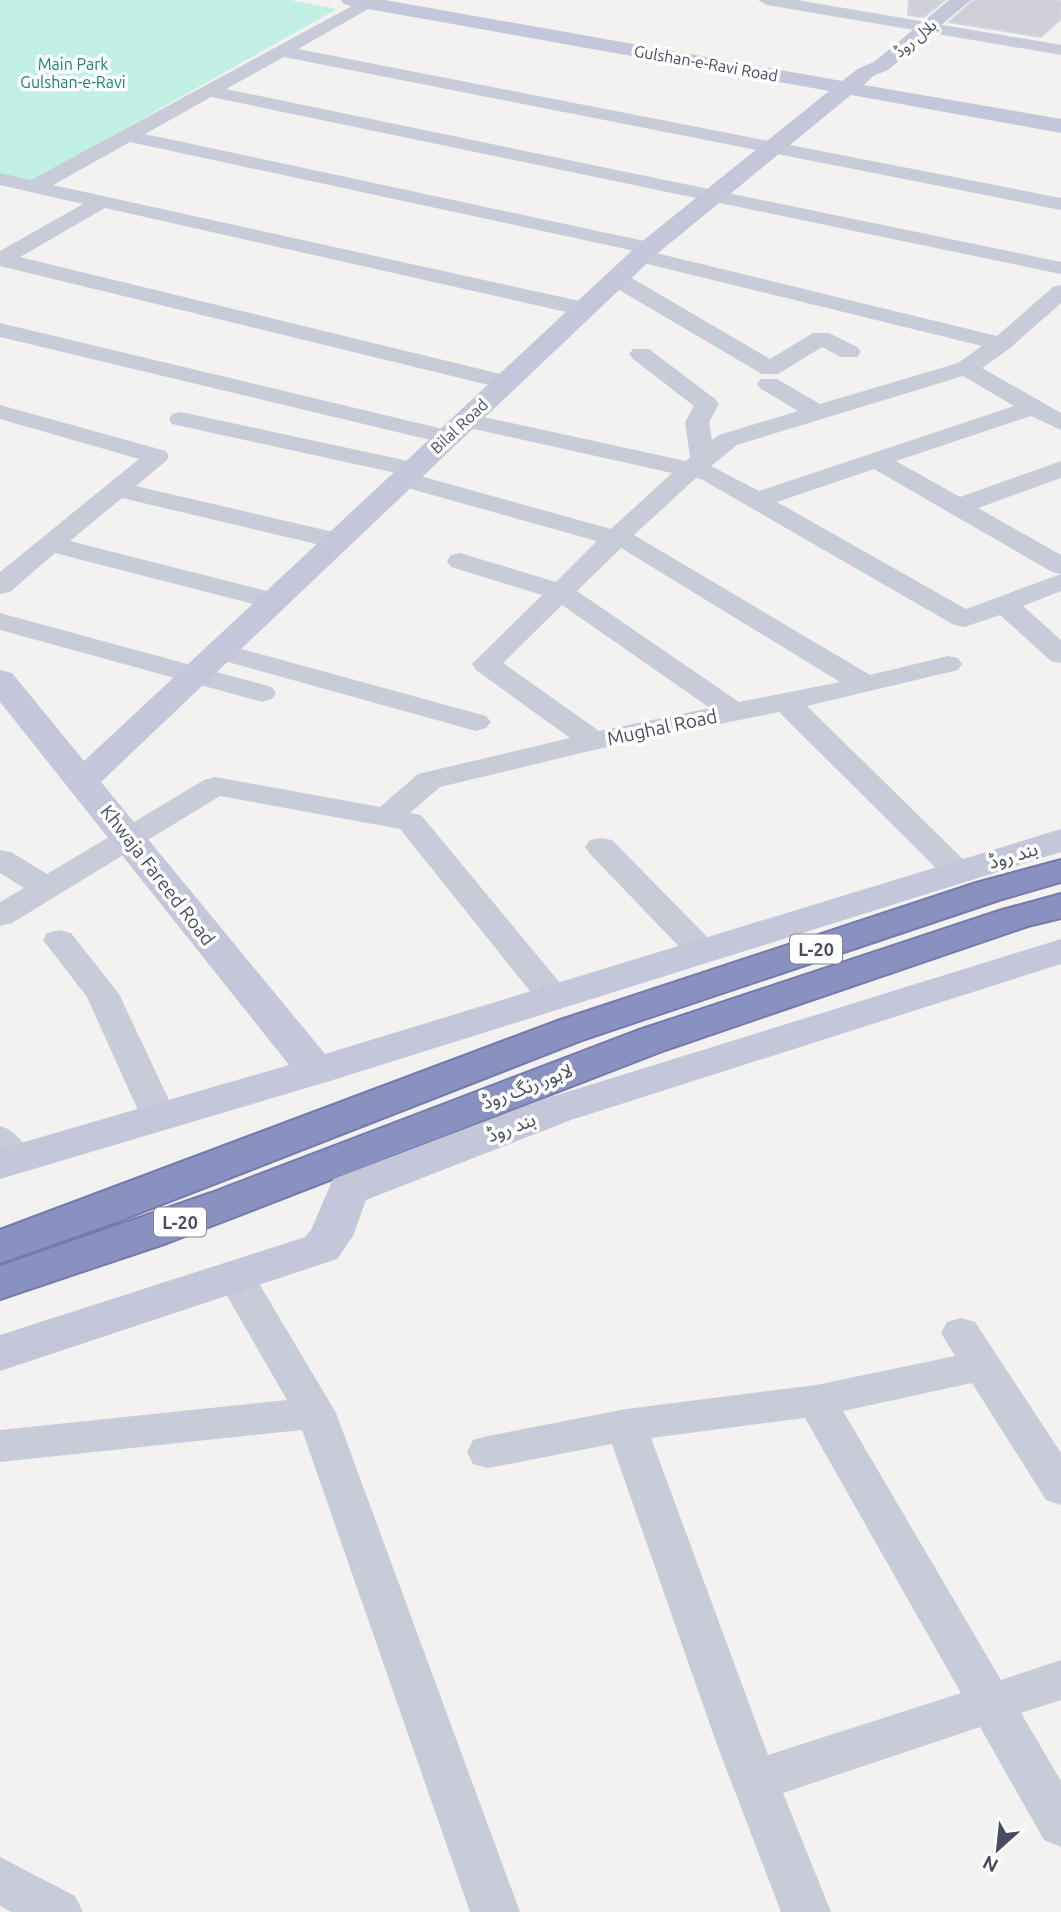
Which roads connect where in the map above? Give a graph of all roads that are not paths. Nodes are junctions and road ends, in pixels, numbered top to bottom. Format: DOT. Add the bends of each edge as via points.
graph roads {
  1 [pos="457,0"];
  2 [pos="767,0"];
  3 [pos="961,0"];
  4 [pos="366,1"];
  5 [pos="812,3"];
  6 [pos="928,27"];
  7 [pos="1058,46"];
  8 [pos="279,51"];
  9 [pos="857,80"];
  10 [pos="207,91"];
  11 [pos="1061,106"];
  12 [pos="1061,126"];
  13 [pos="128,136"];
  14 [pos="778,147"];
  15 [pos="0,179"];
  16 [pos="35,186"];
  17 [pos="713,195"];
  18 [pos="101,202"];
  19 [pos="1061,204"];
  20 [pos="646,252"];
  21 [pos="0,260"];
  22 [pos="1061,268"];
  23 [pos="617,279"];
  24 [pos="1061,292"];
  25 [pos="584,309"];
  26 [pos="0,330"];
  27 [pos="1001,344"];
  28 [pos="849,352"];
  29 [pos="641,354"];
  30 [pos="966,368"];
  31 [pos="505,382"];
  32 [pos="769,384"];
  33 [pos="1033,407"];
  34 [pos="0,412"];
  35 [pos="818,413"];
  36 [pos="181,419"];
  37 [pos="1061,423"];
  38 [pos="456,429"];
  39 [pos="876,460"];
  40 [pos="697,464"];
  41 [pos="1061,469"];
  42 [pos="408,474"];
  43 [pos="116,489"];
  44 [pos="757,500"];
  45 [pos="957,507"];
  46 [pos="616,538"];
  47 [pos="337,541"];
  48 [pos="50,544"];
  49 [pos="460,561"];
  50 [pos="1061,566"];
  51 [pos="1061,582"];
  52 [pos="0,586"];
  53 [pos="561,592"];
  54 [pos="273,601"];
  55 [pos="1003,603"];
  56 [pos="0,621"];
  57 [pos="220,652"];
  58 [pos="1061,655"];
  59 [pos="948,664"];
  60 [pos="195,675"];
  61 [pos="0,680"];
  62 [pos="866,685"];
  63 [pos="262,692"];
  64 [pos="785,701"];
  65 [pos="734,712"];
  66 [pos="476,722"];
  67 [pos="594,741"];
  68 [pos="83,780"];
  69 [pos="388,816"];
  70 [pos="128,837"];
  71 [pos="1061,840"];
  72 [pos="601,847"];
  73 [pos="0,859"];
  74 [pos="1061,871"];
  75 [pos="958,872"];
  76 [pos="47,888"];
  77 [pos="1061,906"];
  78 [pos="0,916"];
  79 [pos="59,940"];
  80 [pos="702,951"];
  81 [pos="1061,951"];
  82 [pos="562,1013"];
  83 [pos="316,1071"];
  84 [pos="159,1117"];
  85 [pos="5,1154"];
  86 [pos="0,1247"];
  87 [pos="234,1275"];
  88 [pos="0,1283"];
  89 [pos="0,1353"];
  90 [pos="816,1401"];
  91 [pos="316,1413"];
  92 [pos="626,1425"];
  93 [pos="0,1446"];
  94 [pos="488,1452"];
  95 [pos="1061,1488"];
  96 [pos="1061,1680"];
  97 [pos="992,1705"];
  98 [pos="754,1781"];
  99 [pos="1061,1825"];
  100 [pos="0,1880"];
  101 [pos="58,1912"];
  102 [pos="495,1912"];
  103 [pos="806,1912"];
  1 -- 9 [label="main road, Gulshan-e-Ravi Road"];
  2 -- 5 [label="street"];
  3 -- 6 [label="main road, بلال روڈ"];
  4 -- 8 [label="street"];
  4 -- 9 [label="main road, Gulshan-e-Ravi Road"];
  5 -- 6 [label="street"];
  6 -- 7 [label="street"];
  6 -- 9 [label="main road, بلال روڈ"];
  8 -- 10 [label="street"];
  8 -- 14 [label="street"];
  9 -- 11 [label="main road, Gulshan-e-Ravi Road"];
  9 -- 12 [label="main road, Gulshan-e-Ravi Road"];
  9 -- 14 [label="main road, Bilal Road"];
  10 -- 13 [label="street"];
  10 -- 17 [label="street"];
  13 -- 16 [label="street"];
  13 -- 20 [label="street"];
  14 -- 17 [label="main road, Bilal Road"];
  14 -- 19 [label="street"];
  15 -- 16 [label="street"];
  16 -- 18 [label="street"];
  17 -- 20 [label="main road, Bilal Road"];
  17 -- 22 [label="street"];
  18 -- 21 [label="street"];
  18 -- 25 [label="street"];
  20 -- 23 [label="main road, Bilal Road"];
  20 -- 27 [label="street"];
  21 -- 31 [label="street"];
  23 -- 25 [label="main road, Bilal Road"];
  23 -- 28 [label="street" via="770,369 821,338"];
  24 -- 27 [label="street"];
  25 -- 31 [label="main road, Bilal Road"];
  26 -- 38 [label="street"];
  27 -- 30 [label="street"];
  29 -- 40 [label="street" via="707,404 697,422"];
  30 -- 33 [label="street"];
  30 -- 35 [label="street"];
  31 -- 38 [label="main road, Bilal Road"];
  32 -- 35 [label="street"];
  33 -- 37 [label="street"];
  33 -- 39 [label="street"];
  34 -- 43 [label="street" via="158,456"];
  35 -- 40 [label="street" via="728,440"];
  36 -- 42 [label="street"];
  38 -- 40 [label="street"];
  38 -- 42 [label="main road, Bilal Road"];
  39 -- 44 [label="street"];
  39 -- 45 [label="street"];
  40 -- 44 [label="street"];
  40 -- 46 [label="street"];
  41 -- 45 [label="street"];
  42 -- 46 [label="street"];
  42 -- 47 [label="main road, Bilal Road"];
  43 -- 47 [label="street"];
  43 -- 48 [label="street"];
  44 -- 55 [label="street" via="964,619"];
  45 -- 50 [label="street"];
  46 -- 53 [label="street"];
  46 -- 62 [label="street"];
  47 -- 54 [label="main road, Bilal Road"];
  48 -- 52 [label="street"];
  48 -- 54 [label="street"];
  49 -- 53 [label="street"];
  51 -- 55 [label="street"];
  53 -- 65 [label="street"];
  53 -- 67 [label="street" via="486,664"];
  54 -- 57 [label="main road, Bilal Road"];
  55 -- 58 [label="street"];
  56 -- 60 [label="street"];
  57 -- 60 [label="main road, Bilal Road"];
  57 -- 66 [label="street"];
  59 -- 62 [label="street, Mughal Road"];
  60 -- 63 [label="street"];
  60 -- 68 [label="main road, Bilal Road"];
  61 -- 68 [label="main road, Khwaja Fareed Road"];
  62 -- 64 [label="street, Mughal Road"];
  64 -- 65 [label="street, Mughal Road"];
  64 -- 75 [label="street"];
  65 -- 67 [label="street, Mughal Road"];
  67 -- 69 [label="street, Mughal Road" via="429,780"];
  68 -- 70 [label="main road, Khwaja Fareed Road"];
  69 -- 70 [label="street" via="215,786"];
  69 -- 82 [label="street" via="410,822"];
  70 -- 76 [label="street"];
  70 -- 83 [label="main road, Khwaja Fareed Road"];
  71 -- 75 [label="main road, بند روڈ"];
  72 -- 80 [label="street"];
  73 -- 76 [label="street"];
  74 -- 82 [label="highway, لاہور رنگ روڈ / L-20"];
  75 -- 80 [label="main road, بند روڈ"];
  76 -- 78 [label="street"];
  77 -- 88 [label="highway, لاہور رنگ روڈ / L-20" via="601,1058 237,1201"];
  79 -- 84 [label="street" via="102,994"];
  80 -- 82 [label="main road, بند روڈ"];
  81 -- 87 [label="main road, بند روڈ" via="556,1110 348,1191 331,1236 321,1248"];
  82 -- 83 [label="main road, بند روڈ"];
  82 -- 86 [label="highway, لاہور رنگ روڈ / L-20" via="217,1166"];
  83 -- 84 [label="main road, بند روڈ"];
  84 -- 85 [label="main road, بند روڈ"];
  87 -- 89 [label="main road, بند روڈ"];
  87 -- 91 [label="street"];
  90 -- 92 [label="street"];
  90 -- 95 [label="street" via="971,1350"];
  90 -- 97 [label="street"];
  91 -- 93 [label="street"];
  91 -- 102 [label="street"];
  92 -- 94 [label="street"];
  92 -- 98 [label="street"];
  96 -- 97 [label="street"];
  97 -- 98 [label="street"];
  97 -- 99 [label="street"];
  98 -- 103 [label="street"];
  100 -- 101 [label="street"];
}
